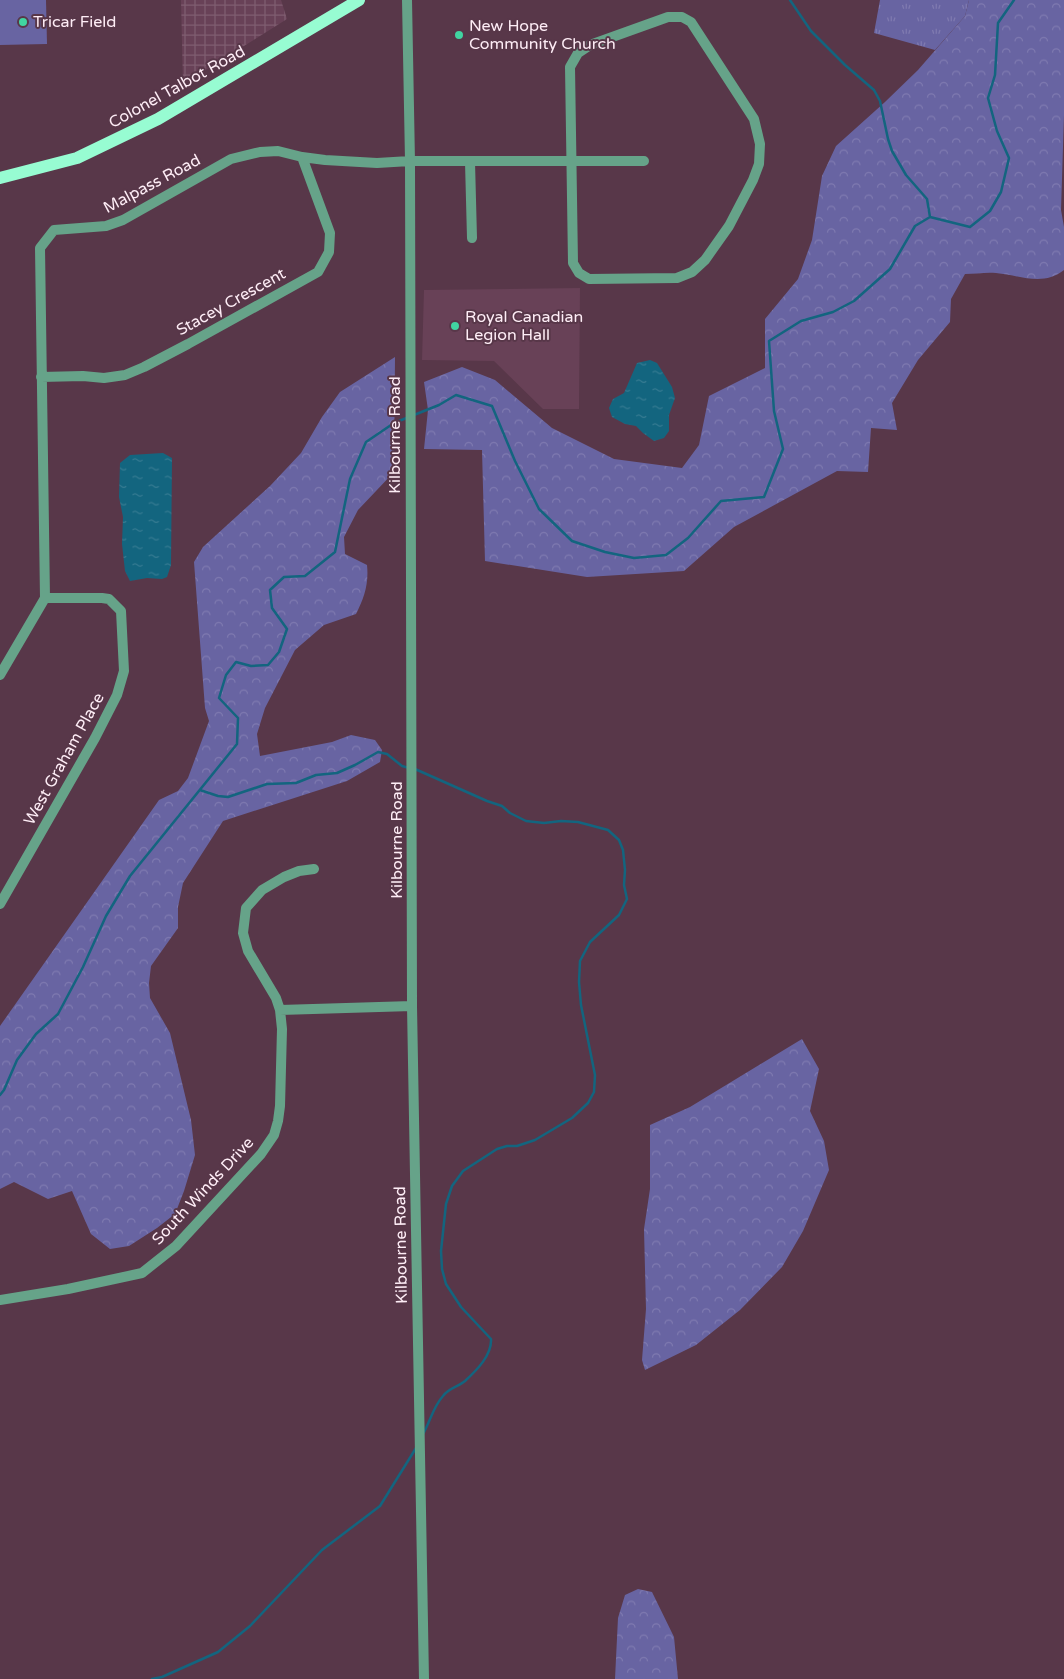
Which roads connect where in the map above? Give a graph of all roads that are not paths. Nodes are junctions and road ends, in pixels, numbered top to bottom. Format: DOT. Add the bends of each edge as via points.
graph roads {
  1 [pos="359,0"];
  2 [pos="407,0"];
  3 [pos="302,157"];
  4 [pos="571,160"];
  5 [pos="410,161"];
  6 [pos="644,161"];
  7 [pos="470,162"];
  8 [pos="0,178"];
  9 [pos="472,238"];
  10 [pos="41,377"];
  11 [pos="45,598"];
  12 [pos="0,675"];
  13 [pos="314,869"];
  14 [pos="0,904"];
  15 [pos="412,1006"];
  16 [pos="280,1010"];
  17 [pos="0,1300"];
  18 [pos="424,1679"];
  1 -- 8 [label="main road, Colonel Talbot Road" via="158,119 77,158"];
  2 -- 5 [label="street, Kilbourne Road"];
  3 -- 5 [label="street, Malpass Road" via="377,163"];
  3 -- 10 [label="street, Malpass Road" via="278,151 230,160 123,220 106,226 54,230 40,248"];
  3 -- 10 [label="street, Stacey Crescent" via="330,232 329,252 318,272 126,375"];
  4 -- 4 [label="street" via="573,263 579,273 588,279 677,278 699,266 729,226 753,180 759,164 760,144 754,119 690,22 682,17 668,17 590,45 578,53 570,67"];
  4 -- 6 [label="street, Malpass Road"];
  4 -- 7 [label="street, Malpass Road"];
  5 -- 7 [label="street, Malpass Road"];
  5 -- 15 [label="street, Kilbourne Road"];
  7 -- 9 [label="street"];
  10 -- 11 [label="street, Malpass Road"];
  11 -- 12 [label="street"];
  11 -- 14 [label="street, West Graham Place" via="109,600 121,611 124,670 117,695 95,738"];
  13 -- 16 [label="street" via="284,877 262,890 246,908 243,933 248,951"];
  15 -- 16 [label="street"];
  15 -- 18 [label="street, Kilbourne Road"];
  16 -- 17 [label="street, South Winds Drive" via="280,1106 274,1135 261,1154 176,1246 142,1273"];
}
